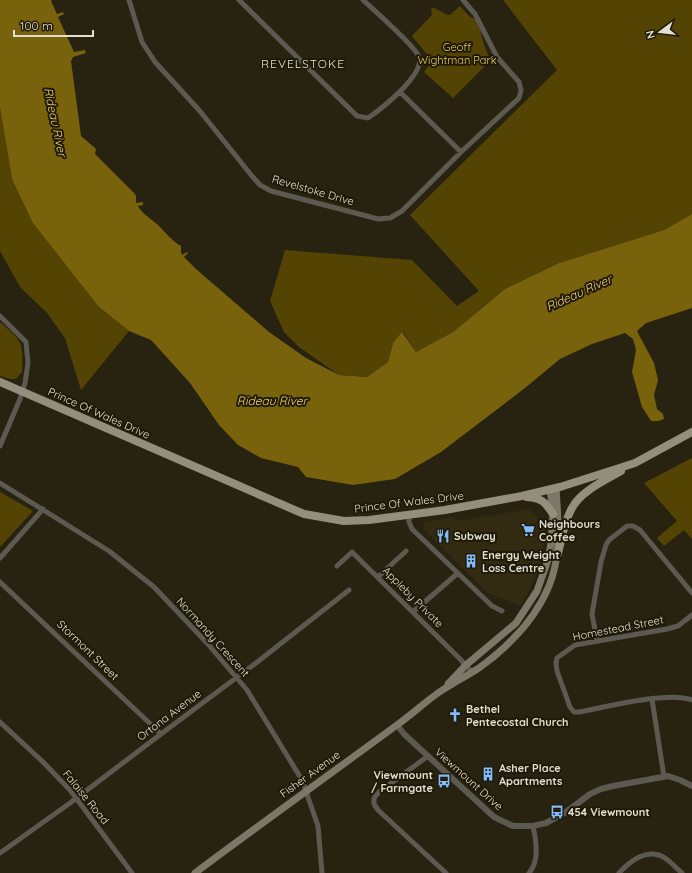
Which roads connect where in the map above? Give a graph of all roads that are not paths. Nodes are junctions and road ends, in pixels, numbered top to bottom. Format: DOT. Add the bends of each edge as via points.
graph roads {
  1 [pos="129,0"];
  2 [pos="239,0"];
  3 [pos="364,0"];
  4 [pos="463,0"];
  5 [pos="400,92"];
  6 [pos="461,152"];
  7 [pos="0,316"];
  8 [pos="0,382"];
  9 [pos="23,392"];
  10 [pos="692,432"];
  11 [pos="0,446"];
  12 [pos="635,462"];
  13 [pos="0,483"];
  14 [pos="553,489"];
  15 [pos="522,496"];
  16 [pos="43,509"];
  17 [pos="553,514"];
  18 [pos="409,515"];
  19 [pos="406,551"];
  20 [pos="558,553"];
  21 [pos="0,558"];
  22 [pos="337,566"];
  23 [pos="458,572"];
  24 [pos="378,577"];
  25 [pos="0,582"];
  26 [pos="349,590"];
  27 [pos="537,591"];
  28 [pos="692,593"];
  29 [pos="545,595"];
  30 [pos="502,611"];
  31 [pos="414,612"];
  32 [pos="692,615"];
  33 [pos="597,641"];
  34 [pos="466,665"];
  35 [pos="472,672"];
  36 [pos="236,678"];
  37 [pos="438,693"];
  38 [pos="652,699"];
  39 [pos="692,700"];
  40 [pos="0,722"];
  41 [pos="397,725"];
  42 [pos="161,734"];
  43 [pos="428,756"];
  44 [pos="664,776"];
  45 [pos="692,786"];
  46 [pos="306,790"];
  47 [pos="76,798"];
  48 [pos="534,826"];
  49 [pos="0,853"];
  50 [pos="132,873"];
  51 [pos="195,873"];
  52 [pos="322,873"];
  53 [pos="446,873"];
  54 [pos="529,873"];
  55 [pos="618,873"];
  56 [pos="682,873"];
  1 -- 6 [label="street, Revelstoke Drive" via="142,42 155,62 199,110 260,185 271,191 378,218 390,218 402,212"];
  2 -- 5 [label="street" via="356,116 368,118"];
  3 -- 5 [label="street" via="419,56 418,71"];
  4 -- 6 [label="street, Revelstoke Drive" via="475,14 497,57 519,82 521,90 518,98"];
  5 -- 6 [label="street"];
  7 -- 9 [label="street" via="26,342 28,363"];
  8 -- 9 [label="main road, Prince Of Wales Drive"];
  9 -- 11 [label="street"];
  9 -- 18 [label="main road, Prince Of Wales Drive" via="304,514 344,521"];
  10 -- 12 [label="main road, Prince Of Wales Drive"];
  12 -- 14 [label="main road, Prince Of Wales Drive"];
  12 -- 20 [label="main road" via="578,499 568,517"];
  13 -- 16 [label="street, Normandy Crescent"];
  14 -- 15 [label="main road, Prince Of Wales Drive"];
  14 -- 17 [label="main road, Fisher Avenue"];
  14 -- 20 [label="main road, Fisher Avenue" via="558,521"];
  15 -- 17 [label="main road" via="543,501"];
  15 -- 18 [label="main road, Prince Of Wales Drive"];
  16 -- 21 [label="street"];
  16 -- 36 [label="street, Normandy Crescent" via="109,551 154,587"];
  17 -- 27 [label="main road, Fisher Avenue" via="548,560"];
  18 -- 23 [label="street" via="412,529"];
  19 -- 24 [label="street"];
  20 -- 29 [label="main road, Fisher Avenue"];
  22 -- 24 [label="street, Appleby Private" via="352,552"];
  23 -- 30 [label="street" via="492,606"];
  23 -- 31 [label="street"];
  24 -- 31 [label="street, Appleby Private"];
  25 -- 42 [label="street, Stormont Street"];
  26 -- 36 [label="street, Ortona Avenue"];
  27 -- 29 [label="main road"];
  27 -- 34 [label="main road, Fisher Avenue" via="516,623"];
  28 -- 33 [label="street" via="640,530 627,526 609,540 601,562 592,614"];
  29 -- 35 [label="main road, Fisher Avenue" via="528,623 513,639"];
  31 -- 34 [label="street, Appleby Private"];
  32 -- 33 [label="street, Homestead Street" via="678,626"];
  33 -- 38 [label="street, Homestead Street" via="575,645 558,658 556,663 572,710 579,712"];
  34 -- 35 [label="street, Appleby Private"];
  34 -- 37 [label="main road, Fisher Avenue"];
  35 -- 37 [label="main road, Fisher Avenue"];
  36 -- 42 [label="street, Ortona Avenue"];
  36 -- 46 [label="street, Normandy Crescent" via="247,690"];
  37 -- 41 [label="main road, Fisher Avenue"];
  38 -- 39 [label="street, Homestead Street" via="673,697"];
  38 -- 44 [label="street"];
  40 -- 47 [label="street, Falaise Road" via="43,762"];
  41 -- 43 [label="street, Viewmount Drive"];
  41 -- 46 [label="main road, Fisher Avenue"];
  42 -- 47 [label="street, Ortona Avenue"];
  43 -- 48 [label="street, Viewmount Drive" via="494,817 513,826"];
  43 -- 53 [label="street" via="379,792 374,798 374,804"];
  44 -- 45 [label="street, Viewmount Drive"];
  44 -- 48 [label="street, Viewmount Drive" via="601,789 546,823"];
  46 -- 51 [label="main road, Fisher Avenue"];
  46 -- 52 [label="street, Normandy Crescent" via="318,826"];
  47 -- 49 [label="street, Ortona Avenue"];
  47 -- 50 [label="street, Falaise Road"];
  48 -- 54 [label="street" via="536,856"];
  55 -- 56 [label="street" via="638,856 654,853 665,858"];
}
